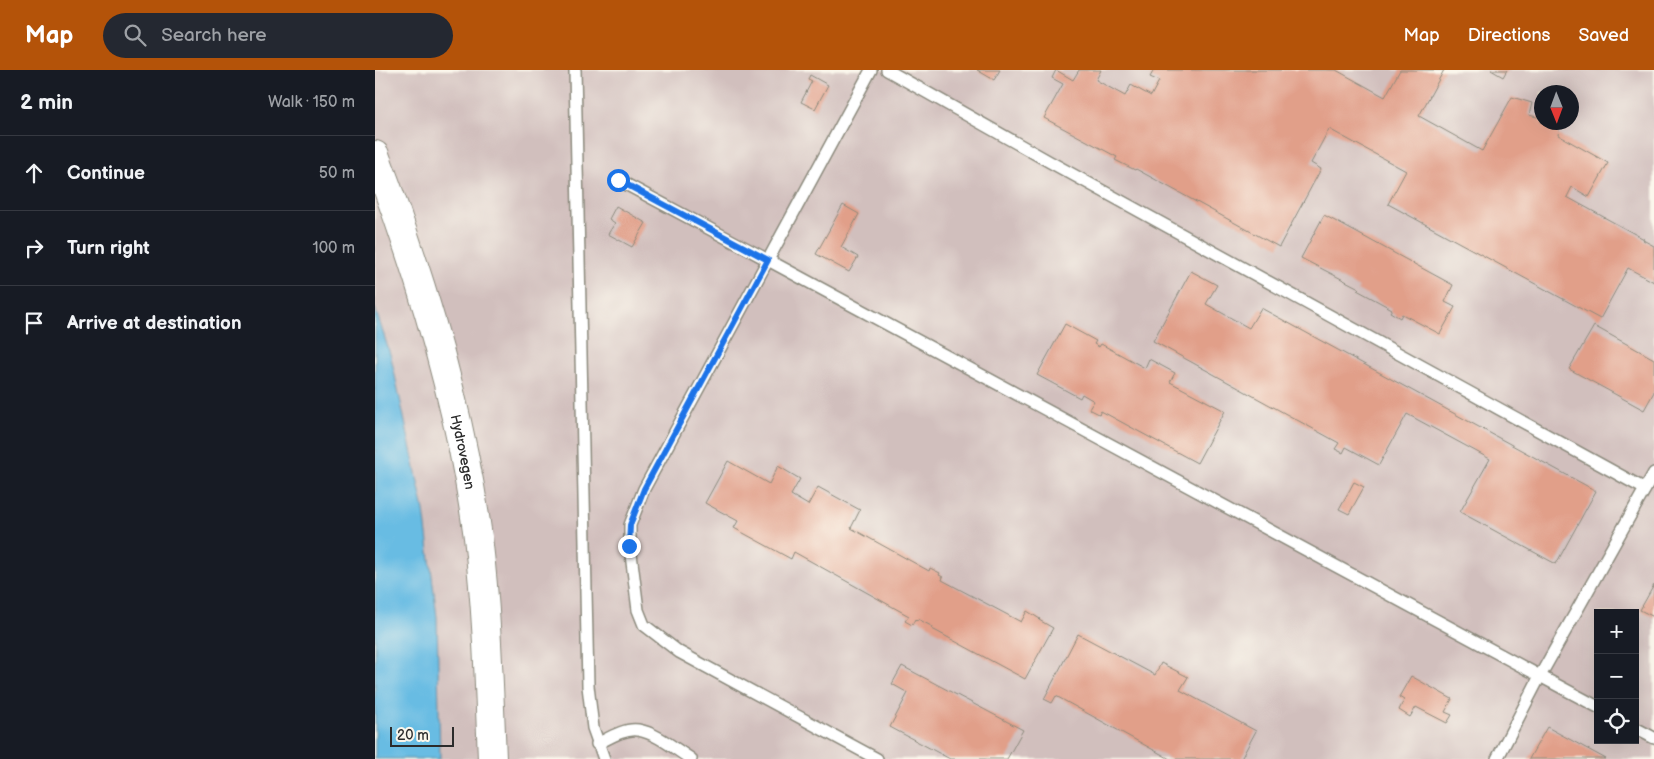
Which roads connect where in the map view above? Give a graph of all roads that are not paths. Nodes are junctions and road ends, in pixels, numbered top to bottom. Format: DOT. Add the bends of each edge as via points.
graph roads {
  1 [pos="575,70"];
  2 [pos="871,70"];
  3 [pos="887,70"];
  4 [pos="375,155"];
  5 [pos="618,180"];
  6 [pos="768,260"];
  7 [pos="1654,472"];
  8 [pos="1645,489"];
  9 [pos="1540,676"];
  10 [pos="1594,705"];
  11 [pos="1639,730"];
  12 [pos="1654,738"];
  13 [pos="597,744"];
  14 [pos="492,759"];
  15 [pos="604,759"];
  16 [pos="691,759"];
  17 [pos="877,759"];
  18 [pos="1497,759"];
  1 -- 13 [label="lane" via="588,686"];
  2 -- 6 [label="lane"];
  3 -- 8 [label="lane"];
  4 -- 14 [label="street, Hydrovegen" via="426,300 463,453 479,555 488,654"];
  5 -- 6 [label="lane"];
  6 -- 9 [label="lane"];
  6 -- 17 [label="lane" via="644,489 630,525 629,546 639,610 644,624 679,652"];
  7 -- 8 [label="lane"];
  8 -- 9 [label="lane"];
  9 -- 10 [label="lane"];
  9 -- 18 [label="lane"];
  11 -- 12 [label="lane"];
  13 -- 15 [label="lane"];
  13 -- 16 [label="lane" via="638,730"];
}
